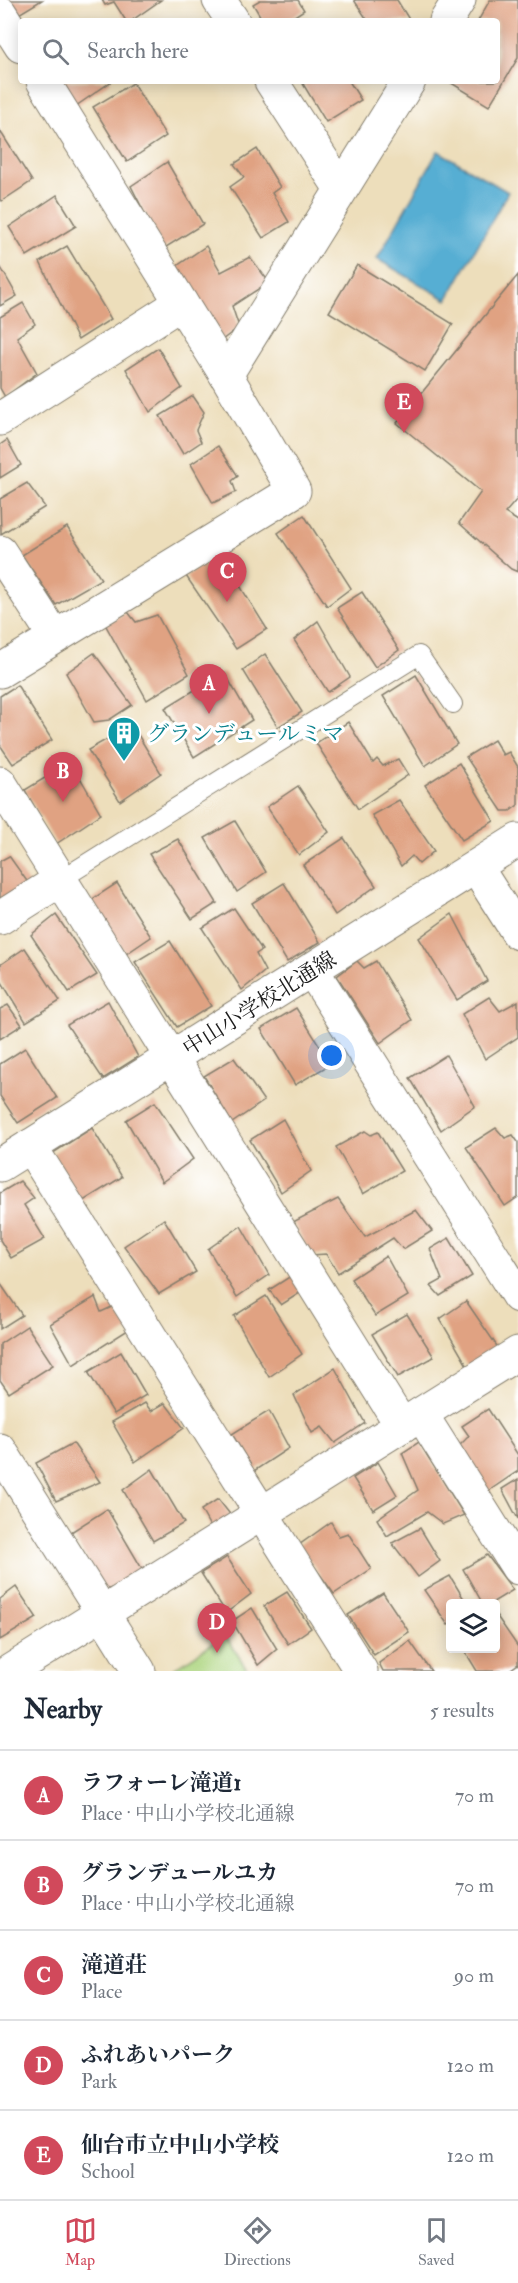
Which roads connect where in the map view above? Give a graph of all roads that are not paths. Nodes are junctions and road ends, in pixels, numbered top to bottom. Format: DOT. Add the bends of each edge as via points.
graph roads {
  1 [pos="219,0"];
  2 [pos="0,13"];
  3 [pos="231,18"];
  4 [pos="18,41"];
  5 [pos="45,84"];
  6 [pos="273,84"];
  7 [pos="407,84"];
  8 [pos="341,189"];
  9 [pos="181,303"];
  10 [pos="226,375"];
  11 [pos="1,416"];
  12 [pos="0,552"];
  13 [pos="55,637"];
  14 [pos="0,671"];
  15 [pos="453,704"];
  16 [pos="0,783"];
  17 [pos="518,840"];
  18 [pos="476,867"];
  19 [pos="60,880"];
  20 [pos="0,918"];
  21 [pos="518,933"];
  22 [pos="312,970"];
  23 [pos="171,1058"];
  24 [pos="30,1146"];
  25 [pos="0,1165"];
  26 [pos="518,1296"];
  27 [pos="518,1353"];
  28 [pos="411,1420"];
  29 [pos="0,1450"];
  30 [pos="261,1513"];
  31 [pos="518,1568"];
  32 [pos="102,1612"];
  33 [pos="10,1671"];
  34 [pos="139,1671"];
  35 [pos="361,1671"];
  1 -- 3 [label="street"];
  2 -- 4 [label="street"];
  5 -- 9 [label="street"];
  6 -- 8 [label="street"];
  7 -- 8 [label="street"];
  8 -- 10 [label="street"];
  9 -- 10 [label="street"];
  9 -- 11 [label="street"];
  10 -- 13 [label="street" via="294,491"];
  12 -- 13 [label="street"];
  13 -- 14 [label="street"];
  15 -- 19 [label="lane" via="419,655"];
  16 -- 19 [label="street"];
  17 -- 18 [label="street, 中山小学校北通線"];
  18 -- 21 [label="street"];
  18 -- 22 [label="street, 中山小学校北通線"];
  19 -- 20 [label="street"];
  19 -- 23 [label="street"];
  22 -- 23 [label="street, 中山小学校北通線"];
  22 -- 26 [label="street"];
  23 -- 24 [label="street, 中山小学校北通線"];
  23 -- 28 [label="street"];
  24 -- 25 [label="street, 中山小学校北通線"];
  24 -- 30 [label="street"];
  27 -- 28 [label="street"];
  28 -- 30 [label="street"];
  28 -- 31 [label="street"];
  29 -- 32 [label="street"];
  30 -- 32 [label="street"];
  30 -- 35 [label="street"];
  32 -- 33 [label="street"];
  32 -- 34 [label="street"];
}
